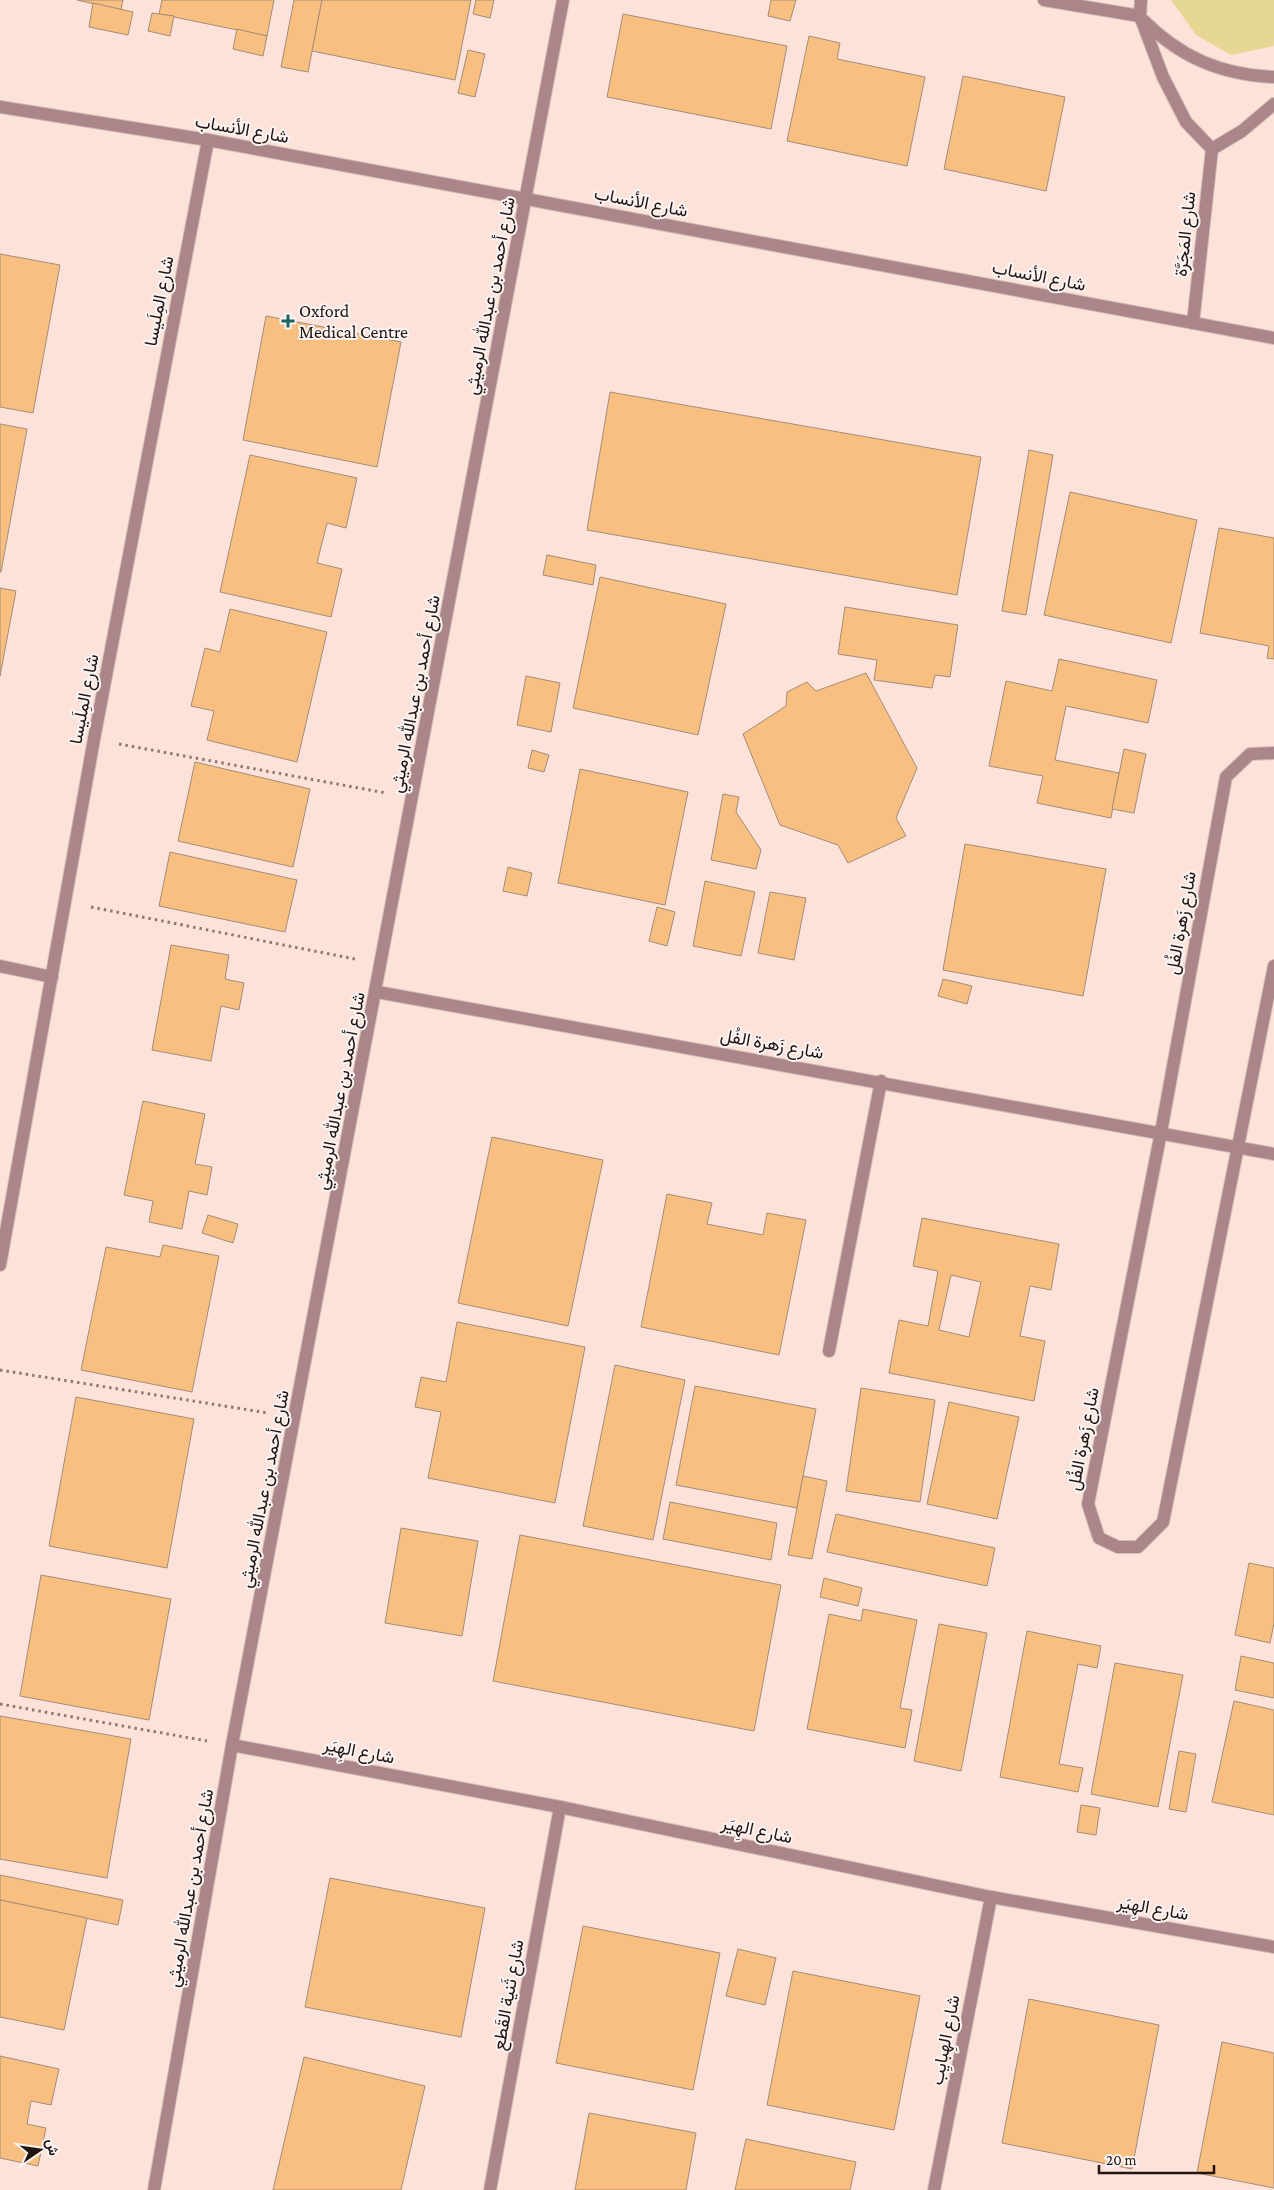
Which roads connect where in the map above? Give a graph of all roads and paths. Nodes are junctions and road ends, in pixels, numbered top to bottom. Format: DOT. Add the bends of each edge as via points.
graph roads {
  1 [pos="563,0"];
  2 [pos="1044,0"];
  3 [pos="1141,0"];
  4 [pos="1140,16"];
  5 [pos="1274,76"];
  6 [pos="1274,104"];
  7 [pos="0,107"];
  8 [pos="208,140"];
  9 [pos="1212,149"];
  10 [pos="526,199"];
  11 [pos="1193,323"];
  12 [pos="1274,338"];
  13 [pos="94,739"];
  14 [pos="1274,754"];
  15 [pos="414,798"];
  16 [pos="65,902"];
  17 [pos="382,964"];
  18 [pos="0,966"];
  19 [pos="1274,966"];
  20 [pos="52,977"];
  21 [pos="377,992"];
  22 [pos="880,1082"];
  23 [pos="1161,1132"];
  24 [pos="1239,1148"];
  25 [pos="1274,1154"];
  26 [pos="0,1266"];
  27 [pos="829,1351"];
  28 [pos="0,1370"];
  29 [pos="295,1418"];
  30 [pos="0,1704"];
  31 [pos="232,1745"];
  32 [pos="560,1806"];
  33 [pos="991,1897"];
  34 [pos="1274,1947"];
  35 [pos="154,2190"];
  36 [pos="490,2190"];
  37 [pos="934,2190"];
  1 -- 10 [label="street, شارع أحمد بن عبدالله الرميثي"];
  2 -- 4 [label="street"];
  3 -- 4 [label="street"];
  4 -- 5 [label="street" via="1178,50 1201,63 1250,76"];
  4 -- 9 [label="street" via="1163,77 1186,122"];
  6 -- 9 [label="street" via="1242,132"];
  7 -- 8 [label="street, شارع الأنساب"];
  8 -- 10 [label="street, شارع الأنساب"];
  8 -- 13 [label="street, شارع المِلَيسا"];
  9 -- 11 [label="street, شارع المَجَرَّة"];
  10 -- 11 [label="street, شارع الأنساب"];
  10 -- 15 [label="street, شارع أحمد بن عبدالله الرميثي"];
  11 -- 12 [label="street, شارع الأنساب"];
  13 -- 15 [label="path"];
  13 -- 16 [label="street, شارع المِلَيسا"];
  14 -- 23 [label="street, شارع زَهرة الفُل" via="1250,754 1226,777"];
  15 -- 17 [label="street, شارع أحمد بن عبدالله الرميثي"];
  16 -- 17 [label="path"];
  16 -- 20 [label="street, شارع المِلَيسا"];
  17 -- 21 [label="street, شارع أحمد بن عبدالله الرميثي"];
  18 -- 20 [label="street"];
  19 -- 24 [label="street, شارع زَهرة الفُل"];
  20 -- 26 [label="street, شارع المِلَيسا"];
  21 -- 22 [label="street, شارع زَهرة الفُل"];
  21 -- 29 [label="street, شارع أحمد بن عبدالله الرميثي"];
  22 -- 23 [label="street, شارع زَهرة الفُل"];
  22 -- 27 [label="street"];
  23 -- 24 [label="street, شارع زَهرة الفُل"];
  23 -- 24 [label="street, شارع زَهرة الفُل" via="1088,1504 1099,1538 1118,1547 1138,1547 1163,1522"];
  24 -- 25 [label="street, شارع زَهرة الفُل"];
  28 -- 29 [label="path"];
  29 -- 31 [label="street, شارع أحمد بن عبدالله الرميثي"];
  30 -- 31 [label="path"];
  31 -- 32 [label="street, شارع الهِيَر"];
  31 -- 35 [label="street, شارع أحمد بن عبدالله الرميثي"];
  32 -- 33 [label="street, شارع الهِيَر"];
  32 -- 36 [label="street, شارع ثَنية القَطع"];
  33 -- 34 [label="street, شارع الهِيَر"];
  33 -- 37 [label="street, شارع الهِبايِب"];
}
